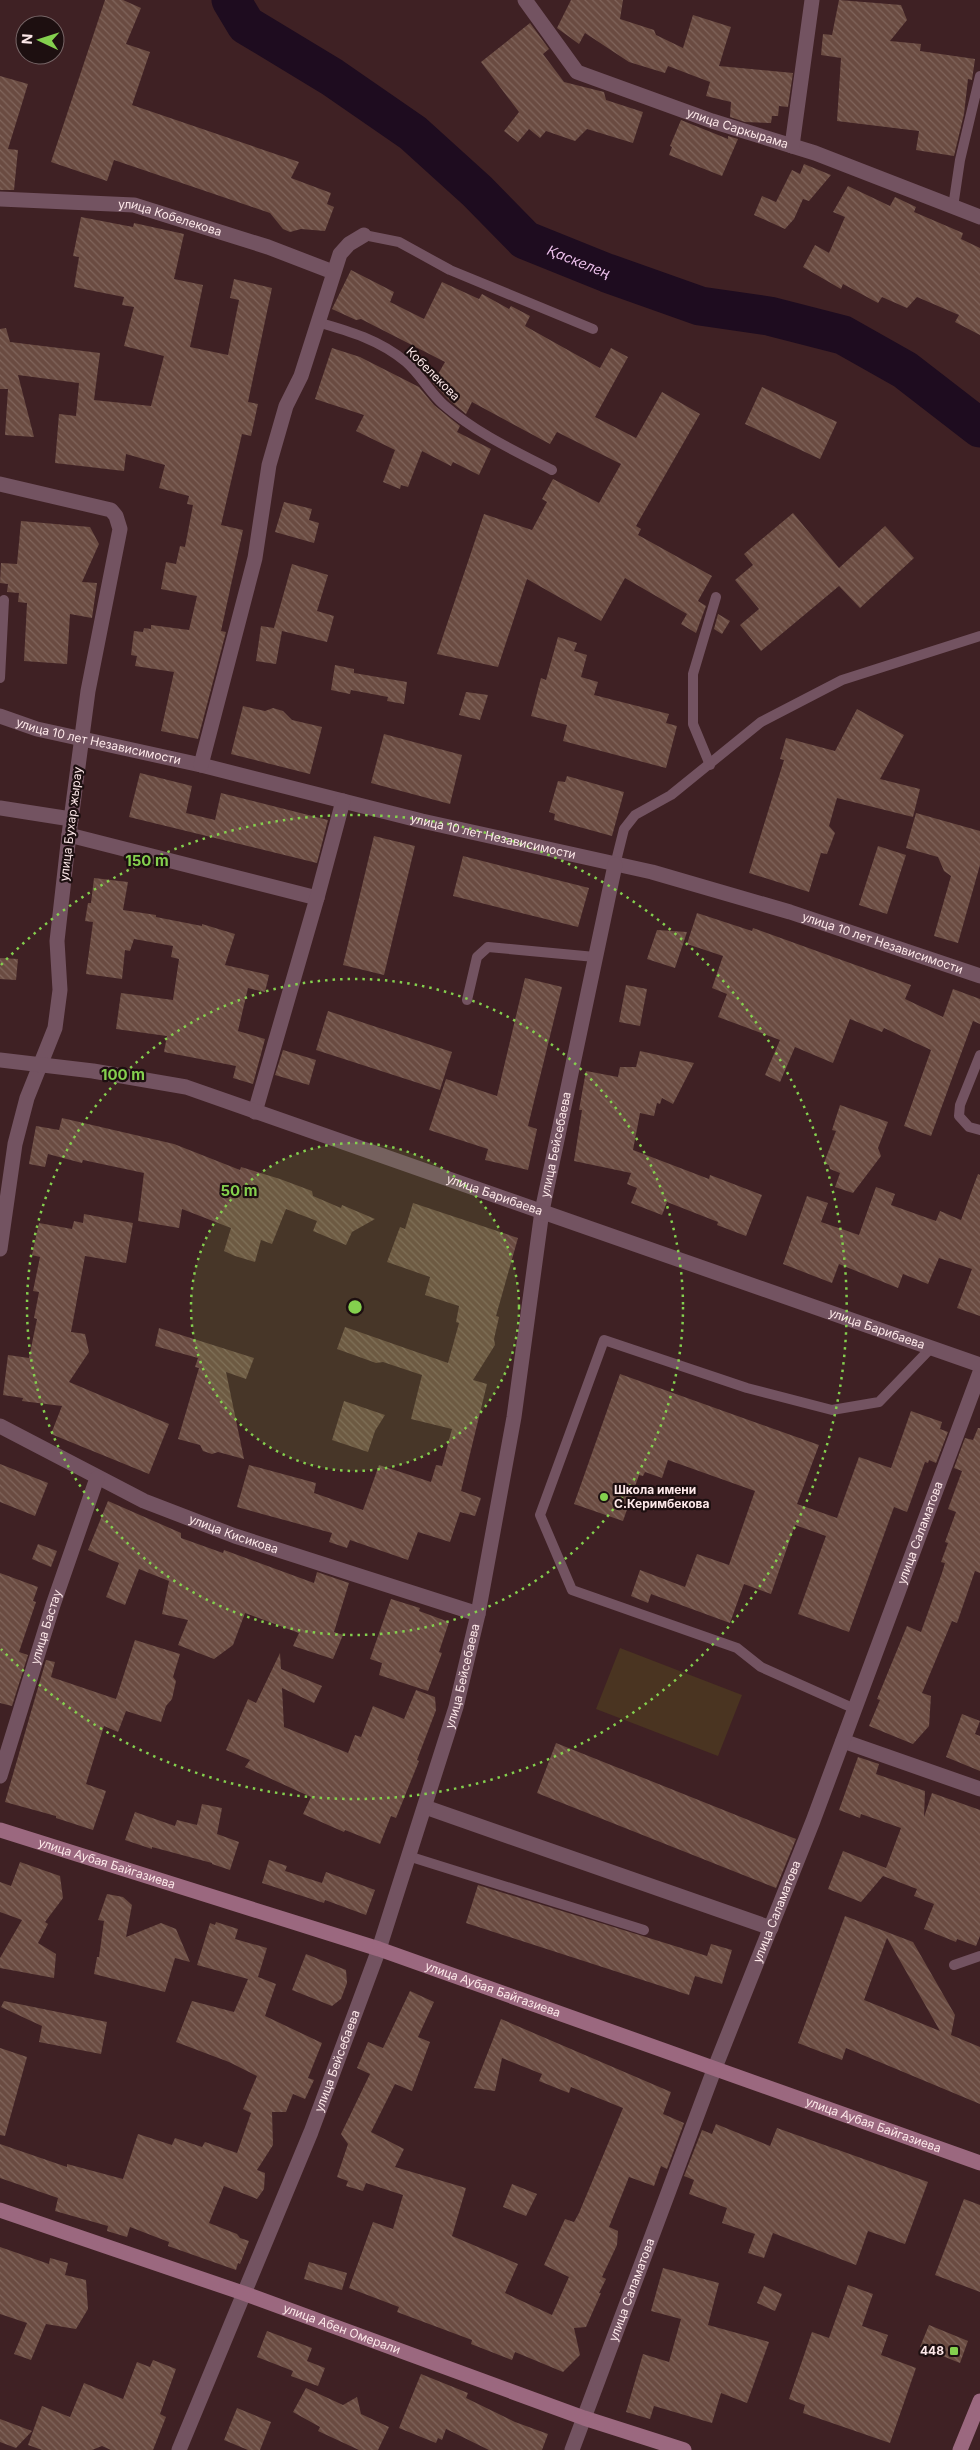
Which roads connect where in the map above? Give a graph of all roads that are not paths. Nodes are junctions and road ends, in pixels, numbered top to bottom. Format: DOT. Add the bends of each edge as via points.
graph roads {
  1 [pos="525,0"];
  2 [pos="812,0"];
  3 [pos="980,76"];
  4 [pos="792,146"];
  5 [pos="0,199"];
  6 [pos="953,207"];
  7 [pos="980,217"];
  8 [pos="364,235"];
  9 [pos="333,272"];
  10 [pos="317,322"];
  11 [pos="593,329"];
  12 [pos="552,470"];
  13 [pos="0,484"];
  14 [pos="716,597"];
  15 [pos="4,600"];
  16 [pos="980,636"];
  17 [pos="0,678"];
  18 [pos="0,716"];
  19 [pos="83,738"];
  20 [pos="201,765"];
  21 [pos="710,765"];
  22 [pos="343,801"];
  23 [pos="0,808"];
  24 [pos="71,819"];
  25 [pos="69,835"];
  26 [pos="615,865"];
  27 [pos="317,898"];
  28 [pos="595,957"];
  29 [pos="980,976"];
  30 [pos="467,1000"];
  31 [pos="980,1055"];
  32 [pos="0,1060"];
  33 [pos="42,1064"];
  34 [pos="977,1073"];
  35 [pos="255,1112"];
  36 [pos="980,1130"];
  37 [pos="542,1212"];
  38 [pos="0,1249"];
  39 [pos="931,1348"];
  40 [pos="980,1365"];
  41 [pos="980,1372"];
  42 [pos="0,1426"];
  43 [pos="97,1478"];
  44 [pos="478,1614"];
  45 [pos="854,1709"];
  46 [pos="843,1741"];
  47 [pos="0,1776"];
  48 [pos="980,1789"];
  49 [pos="425,1807"];
  50 [pos="0,1830"];
  51 [pos="408,1856"];
  52 [pos="771,1928"];
  53 [pos="644,1930"];
  54 [pos="379,1949"];
  55 [pos="980,1956"];
  56 [pos="954,1965"];
  57 [pos="714,2070"];
  58 [pos="980,2163"];
  59 [pos="0,2210"];
  60 [pos="243,2294"];
  61 [pos="980,2401"];
  62 [pos="584,2418"];
  63 [pos="179,2450"];
  64 [pos="572,2450"];
  65 [pos="684,2450"];
  66 [pos="960,2450"];
  1 -- 4 [label="street, улица Саркырама" via="577,72"];
  2 -- 4 [label="street"];
  3 -- 6 [label="lane" via="960,160"];
  4 -- 6 [label="street, улица Саркырама"];
  5 -- 9 [label="street, улица Кобелекова" via="134,205 251,241"];
  6 -- 7 [label="street, улица Саркырама"];
  8 -- 9 [label="street" via="348,244"];
  8 -- 11 [label="lane" via="399,242 450,270"];
  9 -- 10 [label="street"];
  10 -- 12 [label="lane, Кобелекова" via="365,336 388,349 407,363 443,405 485,435"];
  10 -- 20 [label="street" via="301,376 286,406 269,465 255,558"];
  13 -- 19 [label="street, улица Бухар жырау" via="111,510 116,516 120,529 88,691"];
  14 -- 21 [label="lane" via="693,674 694,724"];
  15 -- 17 [label="lane"];
  16 -- 21 [label="lane" via="842,680 761,722"];
  18 -- 19 [label="street, улица 10 лет Независимости" via="37,729"];
  19 -- 20 [label="street, улица 10 лет Независимости"];
  19 -- 24 [label="street, улица Бухар жырау"];
  20 -- 22 [label="street, улица 10 лет Независимости"];
  21 -- 26 [label="lane" via="671,795 635,815 624,829"];
  22 -- 26 [label="street, улица 10 лет Независимости"];
  22 -- 27 [label="street"];
  23 -- 24 [label="street"];
  24 -- 25 [label="street, улица Бухар жырау"];
  25 -- 27 [label="street"];
  25 -- 33 [label="street, улица Бухар жырау" via="57,941 60,990 55,1028"];
  26 -- 28 [label="street, улица Бейсебаева"];
  26 -- 29 [label="street, улица 10 лет Независимости" via="652,872 790,912"];
  27 -- 35 [label="street"];
  28 -- 30 [label="lane" via="488,947 478,957"];
  28 -- 37 [label="street, улица Бейсебаева"];
  31 -- 34 [label="lane"];
  32 -- 33 [label="street, улица Барибаева"];
  33 -- 35 [label="street, улица Барибаева" via="186,1087"];
  33 -- 38 [label="street, улица Бухар жырау" via="27,1098 15,1144"];
  34 -- 36 [label="lane" via="960,1105 959,1116 969,1126"];
  35 -- 37 [label="street, улица Барибаева"];
  37 -- 39 [label="street, улица Барибаева"];
  37 -- 44 [label="street, улица Бейсебаева" via="514,1417"];
  39 -- 40 [label="street, улица Барибаева"];
  39 -- 45 [label="lane" via="879,1402 832,1410 747,1388 604,1340 540,1515 572,1590 737,1648 761,1667"];
  41 -- 45 [label="street, улица Саламатова"];
  42 -- 43 [label="street, улица Кисикова"];
  43 -- 44 [label="street, улица Кисикова" via="235,1536"];
  43 -- 47 [label="street, улица Бастау" via="53,1605"];
  44 -- 49 [label="street, улица Бейсебаева" via="456,1707"];
  45 -- 46 [label="street, улица Саламатова"];
  46 -- 48 [label="street"];
  46 -- 52 [label="street, улица Саламатова"];
  49 -- 51 [label="street, улица Бейсебаева"];
  49 -- 52 [label="street"];
  50 -- 54 [label="main road, улица Аубая Байгазиева"];
  51 -- 53 [label="lane"];
  51 -- 54 [label="street, улица Бейсебаева"];
  52 -- 57 [label="street, улица Саламатова"];
  54 -- 57 [label="main road, улица Аубая Байгазиева"];
  54 -- 60 [label="street, улица Бейсебаева" via="311,2132"];
  55 -- 56 [label="lane"];
  57 -- 58 [label="main road, улица Аубая Байгазиева"];
  57 -- 62 [label="street, улица Саламатова"];
  59 -- 60 [label="main road, улица Абен Омерали"];
  60 -- 62 [label="main road, улица Абен Омерали"];
  60 -- 63 [label="street, улица Бейсебаева"];
  61 -- 66 [label="main road"];
  62 -- 64 [label="street, улица Саламатова"];
  62 -- 65 [label="main road, улица Абен Омерали"];
}
